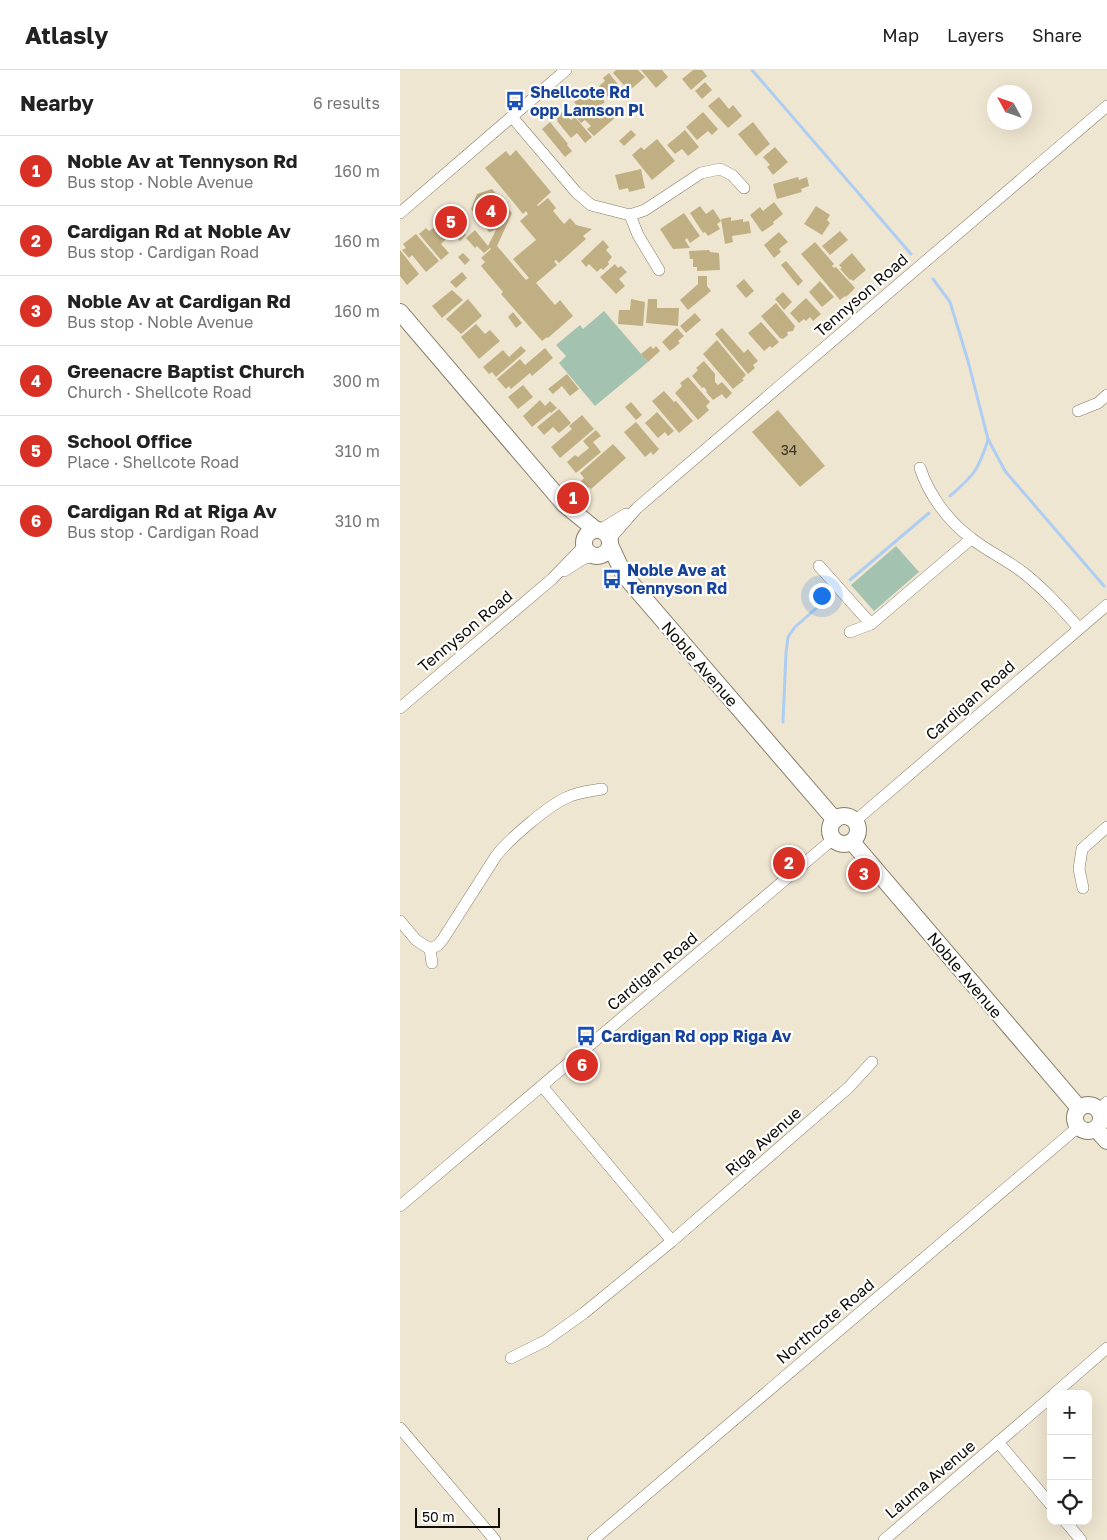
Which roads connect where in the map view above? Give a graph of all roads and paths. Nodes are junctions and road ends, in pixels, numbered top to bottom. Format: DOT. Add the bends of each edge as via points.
graph roads {
  1 [pos="566,70"];
  2 [pos="1107,106"];
  3 [pos="512,117"];
  4 [pos="744,188"];
  5 [pos="400,213"];
  6 [pos="630,215"];
  7 [pos="660,270"];
  8 [pos="400,312"];
  9 [pos="1107,395"];
  10 [pos="1078,411"];
  11 [pos="920,468"];
  12 [pos="564,504"];
  13 [pos="604,536"];
  14 [pos="971,539"];
  15 [pos="589,550"];
  16 [pos="819,566"];
  17 [pos="624,575"];
  18 [pos="1107,605"];
  19 [pos="870,624"];
  20 [pos="1079,628"];
  21 [pos="850,632"];
  22 [pos="400,708"];
  23 [pos="602,789"];
  24 [pos="835,820"];
  25 [pos="855,821"];
  26 [pos="1107,827"];
  27 [pos="833,838"];
  28 [pos="852,842"];
  29 [pos="1083,888"];
  30 [pos="400,921"];
  31 [pos="430,949"];
  32 [pos="432,963"];
  33 [pos="872,1062"];
  34 [pos="542,1086"];
  35 [pos="1102,1106"];
  36 [pos="1079,1108"];
  37 [pos="1078,1126"];
  38 [pos="1096,1128"];
  39 [pos="1107,1141"];
  40 [pos="400,1206"];
  41 [pos="672,1241"];
  42 [pos="1107,1348"];
  43 [pos="511,1358"];
  44 [pos="1059,1390"];
  45 [pos="1047,1400"];
  46 [pos="400,1428"];
  47 [pos="998,1442"];
  48 [pos="1047,1499"];
  49 [pos="1068,1525"];
  50 [pos="495,1540"];
  51 [pos="593,1540"];
  52 [pos="884,1540"];
  53 [pos="1081,1540"];
  1 -- 3 [label="street"];
  2 -- 13 [label="street, Tennyson Road"];
  3 -- 5 [label="street"];
  3 -- 6 [label="street" via="591,205"];
  4 -- 6 [label="street" via="732,175 720,169 701,173 645,210"];
  6 -- 7 [label="street" via="638,235"];
  8 -- 12 [label="street, Noble Avenue"];
  9 -- 10 [label="street" via="1098,403"];
  11 -- 14 [label="street" via="937,501"];
  12 -- 13 [label="street, Noble Avenue"];
  12 -- 15 [label="street, Noble Avenue"];
  13 -- 15 [label="street" via="605,552"];
  13 -- 15 [label="street" via="588,534"];
  13 -- 17 [label="street, Noble Avenue"];
  14 -- 19 [label="street"];
  14 -- 20 [label="street" via="1003,557 1024,574"];
  15 -- 17 [label="street, Noble Avenue"];
  15 -- 22 [label="street, Tennyson Road"];
  16 -- 19 [label="street"];
  17 -- 24 [label="street, Noble Avenue"];
  18 -- 20 [label="street, Cardigan Road"];
  19 -- 21 [label="street"];
  20 -- 25 [label="street, Cardigan Road"];
  23 -- 31 [label="street" via="558,802 507,843 443,939"];
  24 -- 25 [label="street" via="845,817"];
  24 -- 27 [label="street" via="830,829"];
  25 -- 28 [label="street" via="858,832"];
  26 -- 29 [label="street" via="1082,849 1080,869"];
  27 -- 28 [label="street" via="842,844"];
  27 -- 34 [label="street, Cardigan Road"];
  28 -- 36 [label="street, Noble Avenue"];
  30 -- 31 [label="street" via="416,940"];
  31 -- 32 [label="street"];
  33 -- 41 [label="street, Riga Avenue" via="848,1088"];
  34 -- 40 [label="street, Cardigan Road"];
  34 -- 41 [label="street"];
  35 -- 36 [label="street"];
  35 -- 38 [label="street"];
  36 -- 37 [label="street" via="1074,1119"];
  37 -- 38 [label="street" via="1088,1131"];
  37 -- 51 [label="street, Northcote Road"];
  38 -- 39 [label="street"];
  41 -- 43 [label="street, Riga Avenue" via="584,1313 545,1341"];
  42 -- 44 [label="street"];
  45 -- 47 [label="street, Lauma Avenue"];
  46 -- 50 [label="street"];
  47 -- 48 [label="street, Lauma Avenue"];
  47 -- 52 [label="street, Lauma Avenue"];
  49 -- 53 [label="street"];
}
